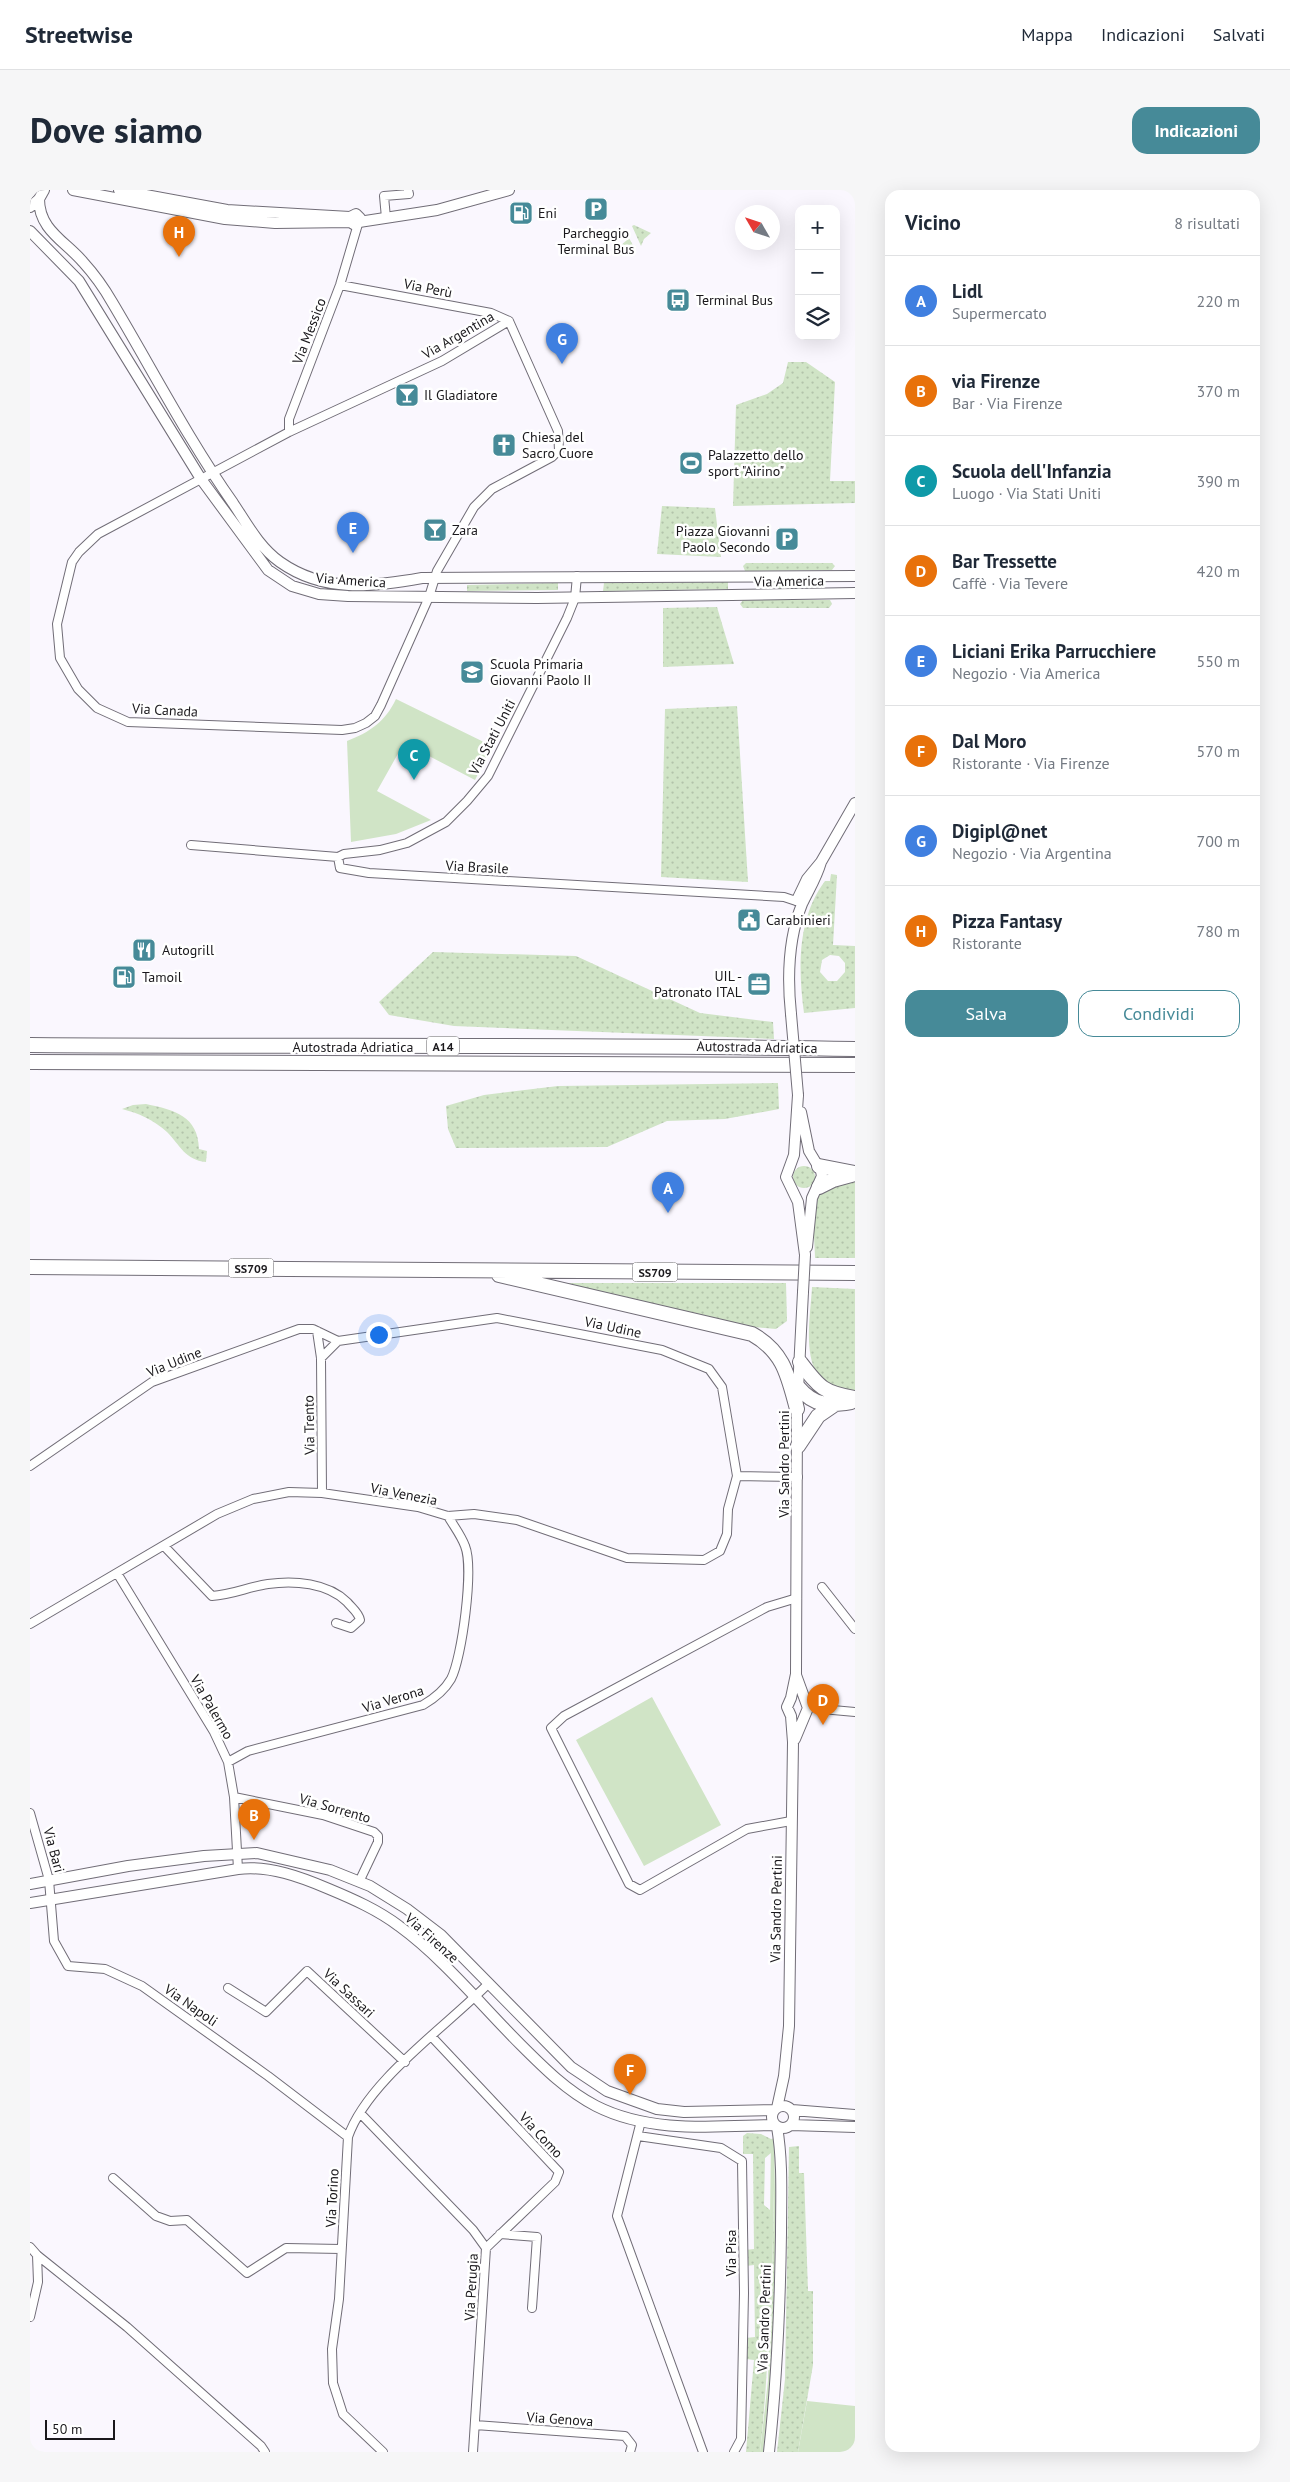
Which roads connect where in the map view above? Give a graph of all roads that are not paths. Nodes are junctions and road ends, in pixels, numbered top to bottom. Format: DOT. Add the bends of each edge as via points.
graph roads {
  1 [pos="54,190"];
  2 [pos="73,190"];
  3 [pos="119,190"];
  4 [pos="408,190"];
  5 [pos="495,190"];
  6 [pos="510,190"];
  7 [pos="41,195"];
  8 [pos="30,207"];
  9 [pos="386,215"];
  10 [pos="355,220"];
  11 [pos="30,231"];
  12 [pos="340,284"];
  13 [pos="102,288"];
  14 [pos="89,297"];
  15 [pos="509,321"];
  16 [pos="289,432"];
  17 [pos="212,473"];
  18 [pos="201,479"];
  19 [pos="577,576"];
  20 [pos="842,576"];
  21 [pos="855,576"];
  22 [pos="735,577"];
  23 [pos="432,588"];
  24 [pos="855,593"];
  25 [pos="844,594"];
  26 [pos="735,595"];
  27 [pos="575,598"];
  28 [pos="855,803"];
  29 [pos="192,845"];
  30 [pos="338,857"];
  31 [pos="798,904"];
  32 [pos="30,1045"];
  33 [pos="855,1049"];
  34 [pos="30,1062"];
  35 [pos="855,1065"];
  36 [pos="798,1097"];
  37 [pos="817,1164"];
  38 [pos="789,1166"];
  39 [pos="855,1174"];
  40 [pos="817,1189"];
  41 [pos="794,1192"];
  42 [pos="805,1255"];
  43 [pos="855,1266"];
  44 [pos="30,1267"];
  45 [pos="471,1269"];
  46 [pos="839,1273"];
  47 [pos="855,1274"];
  48 [pos="317,1331"];
  49 [pos="338,1341"];
  50 [pos="321,1358"];
  51 [pos="800,1362"];
  52 [pos="798,1387"];
  53 [pos="855,1400"];
  54 [pos="834,1404"];
  55 [pos="798,1409"];
  56 [pos="798,1446"];
  57 [pos="30,1466"];
  58 [pos="737,1476"];
  59 [pos="798,1477"];
  60 [pos="322,1493"];
  61 [pos="448,1516"];
  62 [pos="164,1546"];
  63 [pos="117,1573"];
  64 [pos="822,1587"];
  65 [pos="797,1598"];
  66 [pos="336,1623"];
  67 [pos="30,1624"];
  68 [pos="855,1629"];
  69 [pos="796,1674"];
  70 [pos="791,1698"];
  71 [pos="805,1700"];
  72 [pos="822,1709"];
  73 [pos="855,1712"];
  74 [pos="804,1715"];
  75 [pos="791,1716"];
  76 [pos="794,1742"];
  77 [pos="228,1762"];
  78 [pos="234,1796"];
  79 [pos="30,1813"];
  80 [pos="791,1821"];
  81 [pos="239,1854"];
  82 [pos="238,1869"];
  83 [pos="49,1880"];
  84 [pos="359,1882"];
  85 [pos="30,1884"];
  86 [pos="52,1897"];
  87 [pos="30,1903"];
  88 [pos="489,1983"];
  89 [pos="228,1988"];
  90 [pos="475,1998"];
  91 [pos="432,2037"];
  92 [pos="405,2062"];
  93 [pos="784,2076"];
  94 [pos="775,2109"];
  95 [pos="790,2109"];
  96 [pos="360,2113"];
  97 [pos="855,2115"];
  98 [pos="641,2122"];
  99 [pos="776,2126"];
  100 [pos="790,2126"];
  101 [pos="855,2126"];
  102 [pos="638,2136"];
  103 [pos="348,2137"];
  104 [pos="781,2155"];
  105 [pos="113,2178"];
  106 [pos="500,2234"];
  107 [pos="30,2247"];
  108 [pos="486,2248"];
  109 [pos="342,2249"];
  110 [pos="37,2255"];
  111 [pos="532,2308"];
  112 [pos="30,2316"];
  113 [pos="475,2425"];
  114 [pos="265,2452"];
  115 [pos="383,2452"];
  116 [pos="473,2452"];
  117 [pos="630,2452"];
  118 [pos="703,2452"];
  119 [pos="734,2452"];
  120 [pos="769,2452"];
  1 -- 7 [label="street"];
  2 -- 10 [label="street" via="225,219 275,223"];
  3 -- 10 [label="street" via="228,210"];
  4 -- 9 [label="street" via="409,194 384,196"];
  5 -- 9 [label="street" via="435,207"];
  6 -- 9 [label="street" via="436,210"];
  7 -- 8 [label="street"];
  7 -- 13 [label="street, Via America" via="40,217 83,262"];
  9 -- 10 [label="street"];
  10 -- 12 [label="street, Via Messico" via="354,237"];
  11 -- 14 [label="street, Via America" via="79,281"];
  12 -- 15 [label="street, Via Perù" via="491,313"];
  12 -- 16 [label="street, Via Messico" via="289,419"];
  13 -- 14 [label="street"];
  13 -- 17 [label="street, Via America"];
  14 -- 18 [label="street, Via America"];
  15 -- 16 [label="street, Via Argentina" via="442,361"];
  15 -- 23 [label="street, Via Argentina" via="558,431 558,450 552,457 497,486 482,498 468,515"];
  16 -- 17 [label="street, Via Argentina"];
  17 -- 18 [label="street, Via Argentina"];
  17 -- 23 [label="street, Via America" via="260,544 302,575 344,586"];
  18 -- 23 [label="street, Via America" via="268,570 292,586 319,594"];
  18 -- 23 [label="street, Via Canada" via="98,534 72,562 57,624 60,658 78,689 109,715 128,722 355,728 375,716 382,705"];
  19 -- 22 [label="street, Via America"];
  19 -- 23 [label="street, Via America"];
  19 -- 27 [label="street, Via Stati Uniti"];
  20 -- 21 [label="street, Via America"];
  20 -- 22 [label="street, Via America"];
  20 -- 25 [label="street, Via America"];
  22 -- 26 [label="street, Via America"];
  23 -- 27 [label="street, Via America"];
  24 -- 25 [label="street, Via America"];
  25 -- 26 [label="street, Via America"];
  26 -- 27 [label="street, Via America"];
  27 -- 30 [label="street, Via Stati Uniti" via="488,776 467,802 446,822 407,843"];
  28 -- 31 [label="street" via="821,862 807,879"];
  29 -- 30 [label="street"];
  30 -- 31 [label="street, Via Brasile" via="340,868 369,873 772,898"];
  31 -- 36 [label="street, Via Sandro Pertini, bridge" via="789,956 788,986"];
  32 -- 33 [label="highway, Autostrada Adriatica / A14" via="642,1045"];
  34 -- 35 [label="highway, Autostrada Adriatica / A14"];
  36 -- 37 [label="street, Via Sandro Pertini" via="809,1150"];
  36 -- 38 [label="street, Via Sandro Pertini" via="794,1155"];
  37 -- 38 [label="street" via="804,1158"];
  37 -- 39 [label="highway"];
  37 -- 40 [label="street, Via Sandro Pertini" via="822,1176"];
  38 -- 41 [label="street, Via Sandro Pertini" via="787,1182"];
  39 -- 40 [label="highway"];
  40 -- 41 [label="street" via="804,1194"];
  40 -- 42 [label="street, Via Sandro Pertini" via="810,1210"];
  41 -- 42 [label="street, Via Sandro Pertini"];
  42 -- 51 [label="street, Via Sandro Pertini, bridge"];
  43 -- 46 [label="highway"];
  44 -- 45 [label="highway, SS709"];
  45 -- 46 [label="highway, SS709"];
  45 -- 55 [label="highway" via="752,1334 767,1343 780,1357"];
  46 -- 47 [label="highway, SS709"];
  48 -- 49 [label="street, Via Udine"];
  48 -- 50 [label="street"];
  48 -- 57 [label="street, Via Udine" via="299,1328 152,1382"];
  49 -- 50 [label="street"];
  49 -- 58 [label="street, Via Udine" via="497,1318 662,1350 709,1369 722,1387"];
  50 -- 60 [label="street, Via Trento"];
  51 -- 52 [label="street, Via Sandro Pertini"];
  51 -- 53 [label="highway" via="818,1385 828,1392"];
  52 -- 54 [label="highway" via="816,1402"];
  52 -- 55 [label="street, Via Sandro Pertini"];
  53 -- 54 [label="highway"];
  54 -- 56 [label="highway" via="818,1416"];
  55 -- 56 [label="street, Via Sandro Pertini"];
  56 -- 59 [label="street, Via Sandro Pertini"];
  58 -- 59 [label="street"];
  58 -- 61 [label="street, Via Venezia" via="728,1509 727,1534 720,1552 704,1560 626,1558 517,1520 474,1514"];
  59 -- 65 [label="street, Via Sandro Pertini"];
  60 -- 61 [label="street, Via Venezia" via="418,1507"];
  60 -- 62 [label="street, Via Venezia" via="289,1492 246,1501 217,1514"];
  61 -- 77 [label="street, Via Verona" via="465,1546 469,1563 460,1650 452,1677 441,1693 424,1705 248,1751"];
  62 -- 63 [label="street, Via Venezia"];
  62 -- 66 [label="street" via="212,1596 229,1595 268,1584 308,1584 337,1592 360,1620 351,1628"];
  63 -- 67 [label="street, Via Venezia"];
  63 -- 77 [label="street, Via Palermo" via="214,1732"];
  64 -- 68 [label="street"];
  65 -- 69 [label="street, Via Sandro Pertini"];
  65 -- 80 [label="street" via="767,1607 687,1648 564,1716 552,1728 629,1884 640,1890 747,1829"];
  69 -- 70 [label="street, Via Sandro Pertini"];
  69 -- 71 [label="street, Via Sandro Pertini"];
  70 -- 71 [label="street" via="795,1696"];
  70 -- 75 [label="street, Via Sandro Pertini" via="786,1707"];
  71 -- 72 [label="street"];
  71 -- 74 [label="street, Via Sandro Pertini" via="808,1708"];
  72 -- 73 [label="street"];
  72 -- 74 [label="street"];
  74 -- 75 [label="street"];
  74 -- 76 [label="street, Via Sandro Pertini"];
  75 -- 76 [label="street, Via Sandro Pertini"];
  76 -- 80 [label="street, Via Sandro Pertini"];
  77 -- 78 [label="street, Via Palermo"];
  78 -- 81 [label="street, Via Palermo"];
  78 -- 84 [label="street, Via Sorrento" via="323,1815 374,1832 378,1842"];
  79 -- 83 [label="street, Via Bari"];
  80 -- 93 [label="street, Via Sandro Pertini" via="789,2026"];
  81 -- 82 [label="street, Via Palermo"];
  81 -- 83 [label="street, Via Firenze" via="128,1866"];
  81 -- 84 [label="street, Via Firenze" via="257,1853 330,1870"];
  82 -- 86 [label="street, Via Firenze"];
  82 -- 90 [label="street, Via Firenze" via="286,1873 360,1903 399,1925"];
  83 -- 85 [label="street, Via Firenze"];
  83 -- 86 [label="street, Via Bari"];
  84 -- 88 [label="street, Via Firenze" via="407,1909 441,1935"];
  86 -- 87 [label="street, Via Firenze"];
  86 -- 103 [label="street, Via Napoli" via="54,1942 68,1966 105,1969 142,1986"];
  88 -- 90 [label="street, Via Torino"];
  88 -- 94 [label="street, Via Firenze" via="571,2067 607,2091 657,2109 684,2112"];
  89 -- 92 [label="street, Via Sassari" via="266,2012 307,1971"];
  90 -- 91 [label="street, Via Torino"];
  90 -- 98 [label="street, Via Firenze" via="560,2083 596,2106"];
  91 -- 92 [label="street, Via Torino"];
  91 -- 106 [label="street, Via Como" via="559,2172 555,2182"];
  92 -- 96 [label="street, Via Torino" via="384,2081"];
  93 -- 94 [label="street, Via Sandro Pertini"];
  93 -- 95 [label="street, Via Sandro Pertini"];
  94 -- 95 [label="street" via="783,2106"];
  94 -- 99 [label="street, Via Sandro Pertini" via="772,2118"];
  95 -- 97 [label="street"];
  95 -- 100 [label="street, Via Sandro Pertini" via="794,2118"];
  96 -- 103 [label="street, Via Torino"];
  96 -- 108 [label="street, Via Perugia" via="473,2230"];
  98 -- 99 [label="street, Via Firenze" via="674,2126"];
  98 -- 102 [label="street"];
  99 -- 100 [label="street"];
  99 -- 104 [label="street, Via Sandro Pertini"];
  100 -- 101 [label="street"];
  100 -- 104 [label="street, Via Sandro Pertini"];
  102 -- 118 [label="street" via="617,2216"];
  102 -- 119 [label="street, Via Pisa" via="721,2148 742,2160 741,2438"];
  103 -- 109 [label="street, Via Torino"];
  104 -- 120 [label="street, Via Sandro Pertini" via="780,2300"];
  105 -- 109 [label="street" via="156,2216 170,2222 187,2220 248,2273 286,2248"];
  106 -- 108 [label="street, Via Como"];
  106 -- 111 [label="street" via="537,2237"];
  107 -- 110 [label="street"];
  108 -- 113 [label="street, Via Perugia"];
  109 -- 115 [label="street, Via Torino" via="332,2349 333,2383 343,2414"];
  110 -- 112 [label="street" via="38,2282"];
  110 -- 114 [label="street" via="127,2327"];
  113 -- 116 [label="street, Via Perugia"];
  113 -- 117 [label="street, Via Genova" via="625,2436 632,2445"];
}
